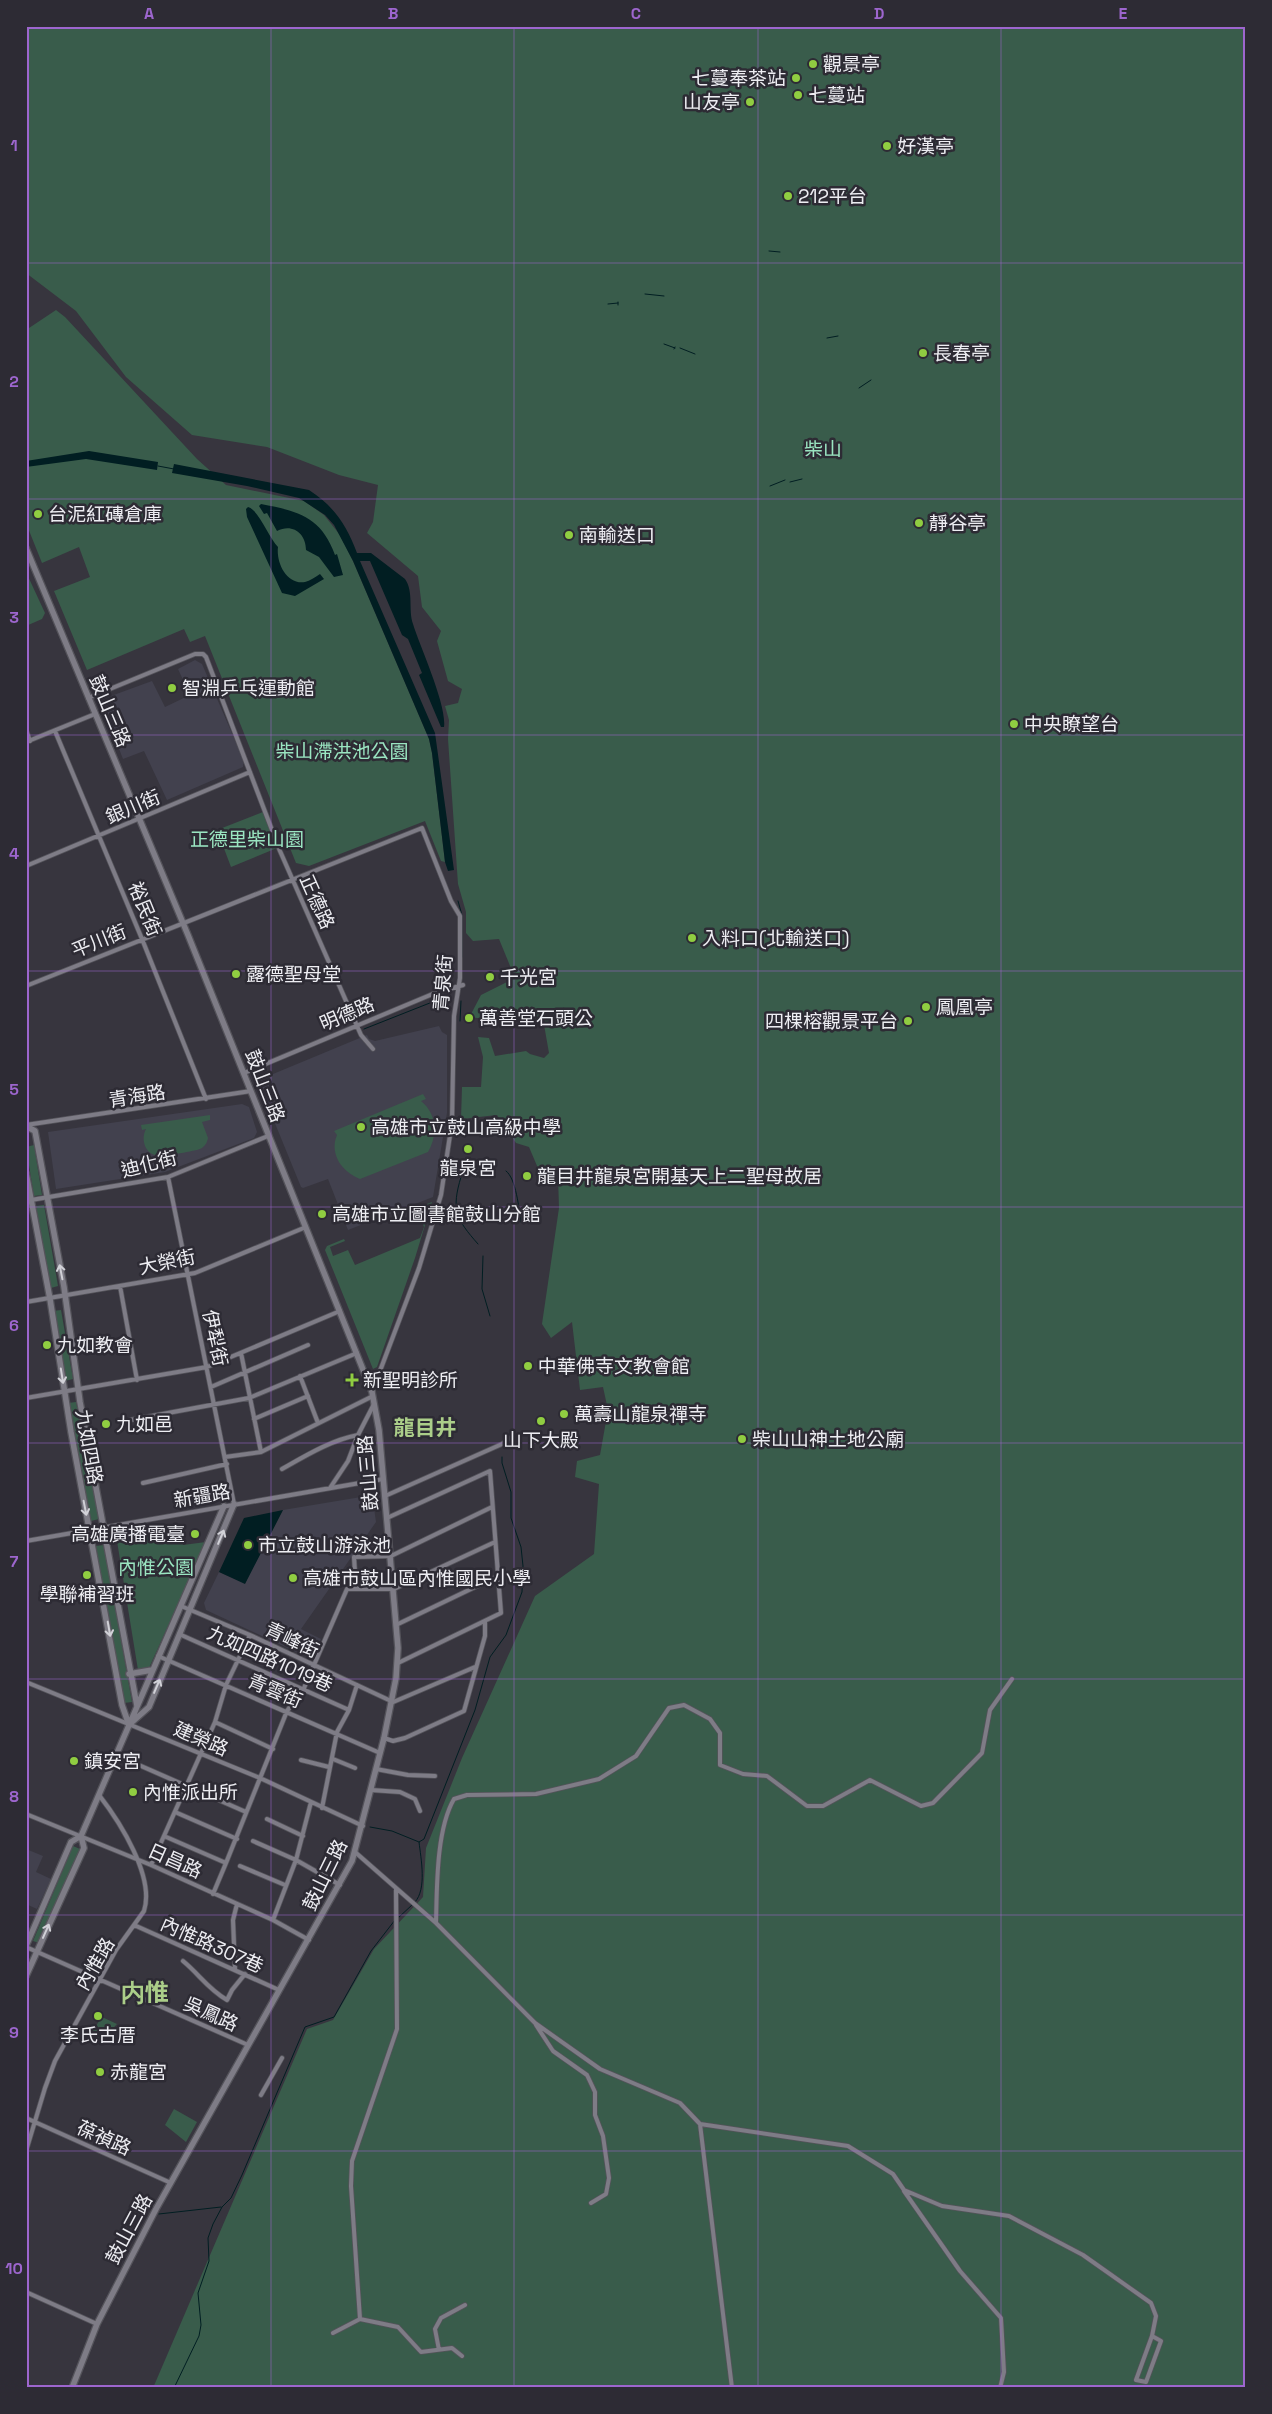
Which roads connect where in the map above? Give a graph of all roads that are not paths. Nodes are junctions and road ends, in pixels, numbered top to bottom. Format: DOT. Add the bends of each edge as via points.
graph roads {
  1 [pos="26,548"];
  2 [pos="88,698"];
  3 [pos="95,714"];
  4 [pos="26,730"];
  5 [pos="55,731"];
  6 [pos="28,741"];
  7 [pos="250,772"];
  8 [pos="140,820"];
  9 [pos="100,836"];
  10 [pos="26,866"];
  11 [pos="292,880"];
  12 [pos="183,922"];
  13 [pos="142,939"];
  14 [pos="26,986"];
  15 [pos="461,986"];
  16 [pos="356,1025"];
  17 [pos="373,1049"];
  18 [pos="244,1073"];
  19 [pos="251,1091"];
  20 [pos="206,1099"];
  21 [pos="26,1126"];
  22 [pos="268,1136"];
  23 [pos="26,1173"];
  24 [pos="168,1177"];
  25 [pos="47,1197"];
  26 [pos="31,1200"];
  27 [pos="306,1227"];
  28 [pos="188,1274"];
  29 [pos="120,1286"];
  30 [pos="65,1296"];
  31 [pos="50,1299"];
  32 [pos="26,1302"];
  33 [pos="340,1311"];
  34 [pos="308,1345"];
  35 [pos="241,1353"];
  36 [pos="357,1353"];
  37 [pos="207,1367"];
  38 [pos="244,1372"];
  39 [pos="300,1376"];
  40 [pos="137,1380"];
  41 [pos="211,1387"];
  42 [pos="78,1390"];
  43 [pos="64,1392"];
  44 [pos="308,1396"];
  45 [pos="374,1396"];
  46 [pos="26,1398"];
  47 [pos="249,1398"];
  48 [pos="214,1402"];
  49 [pos="254,1419"];
  50 [pos="130,1420"];
  51 [pos="318,1423"];
  52 [pos="358,1436"];
  53 [pos="510,1438"];
  54 [pos="261,1452"];
  55 [pos="225,1457"];
  56 [pos="227,1464"];
  57 [pos="282,1469"];
  58 [pos="383,1479"];
  59 [pos="143,1483"];
  60 [pos="330,1488"];
  61 [pos="385,1496"];
  62 [pos="234,1504"];
  63 [pos="224,1506"];
  64 [pos="492,1507"];
  65 [pos="387,1518"];
  66 [pos="102,1527"];
  67 [pos="89,1530"];
  68 [pos="26,1541"];
  69 [pos="494,1542"];
  70 [pos="391,1556"];
  71 [pos="498,1576"];
  72 [pos="356,1588"];
  73 [pos="394,1589"];
  74 [pos="181,1606"];
  75 [pos="190,1610"];
  76 [pos="485,1620"];
  77 [pos="396,1625"];
  78 [pos="179,1634"];
  79 [pos="250,1636"];
  80 [pos="158,1656"];
  81 [pos="237,1659"];
  82 [pos="168,1660"];
  83 [pos="398,1663"];
  84 [pos="313,1665"];
  85 [pos="475,1667"];
  86 [pos="152,1670"];
  87 [pos="129,1674"];
  88 [pos="1012,1679"];
  89 [pos="26,1682"];
  90 [pos="226,1685"];
  91 [pos="357,1686"];
  92 [pos="304,1688"];
  93 [pos="391,1702"];
  94 [pos="137,1706"];
  95 [pos="349,1710"];
  96 [pos="287,1711"];
  97 [pos="215,1722"];
  98 [pos="129,1725"];
  99 [pos="337,1732"];
  100 [pos="384,1738"];
  101 [pos="273,1750"];
  102 [pos="380,1753"];
  103 [pos="116,1755"];
  104 [pos="200,1755"];
  105 [pos="333,1758"];
  106 [pos="301,1760"];
  107 [pos="329,1767"];
  108 [pos="355,1768"];
  109 [pos="376,1769"];
  110 [pos="436,1776"];
  111 [pos="260,1778"];
  112 [pos="187,1785"];
  113 [pos="371,1790"];
  114 [pos="99,1795"];
  115 [pos="311,1802"];
  116 [pos="322,1808"];
  117 [pos="420,1811"];
  118 [pos="175,1812"];
  119 [pos="246,1812"];
  120 [pos="26,1814"];
  121 [pos="267,1819"];
  122 [pos="363,1826"];
  123 [pos="81,1836"];
  124 [pos="164,1836"];
  125 [pos="303,1836"];
  126 [pos="237,1839"];
  127 [pos="253,1841"];
  128 [pos="355,1852"];
  129 [pos="137,1860"];
  130 [pos="296,1860"];
  131 [pos="226,1863"];
  132 [pos="151,1865"];
  133 [pos="240,1866"];
  134 [pos="285,1885"];
  135 [pos="340,1885"];
  136 [pos="396,1888"];
  137 [pos="213,1894"];
  138 [pos="237,1904"];
  139 [pos="273,1920"];
  140 [pos="436,1924"];
  141 [pos="134,1925"];
  142 [pos="309,1940"];
  143 [pos="26,1947"];
  144 [pos="37,1952"];
  145 [pos="183,1961"];
  146 [pos="235,1969"];
  147 [pos="245,1974"];
  148 [pos="26,1976"];
  149 [pos="100,1980"];
  150 [pos="278,1990"];
  151 [pos="535,2023"];
  152 [pos="248,2045"];
  153 [pos="282,2058"];
  154 [pos="261,2096"];
  155 [pos="26,2118"];
  156 [pos="35,2122"];
  157 [pos="700,2124"];
  158 [pos="26,2151"];
  159 [pos="171,2182"];
  160 [pos="904,2190"];
  161 [pos="591,2203"];
  162 [pos="26,2292"];
  163 [pos="465,2305"];
  164 [pos="360,2319"];
  165 [pos="97,2324"];
  166 [pos="333,2333"];
  167 [pos="1152,2336"];
  168 [pos="439,2350"];
  169 [pos="462,2356"];
  170 [pos="72,2388"];
  171 [pos="732,2388"];
  172 [pos="1000,2388"];
  1 -- 2 [label="street, 鼓山三路"];
  2 -- 3 [label="street, 鼓山三路"];
  2 -- 7 [label="street, 正德路" via="195,654 203,654"];
  3 -- 5 [label="street"];
  3 -- 8 [label="street, 鼓山三路"];
  4 -- 6 [label="street"];
  5 -- 6 [label="street"];
  5 -- 9 [label="street, 裕民街"];
  7 -- 8 [label="street, 銀川街"];
  7 -- 11 [label="street, 正德路"];
  8 -- 9 [label="street, 銀川街"];
  8 -- 12 [label="street, 鼓山三路"];
  9 -- 10 [label="street, 銀川街"];
  9 -- 13 [label="street, 裕民街"];
  11 -- 12 [label="street, 青泉街"];
  11 -- 15 [label="street, 青泉街" via="422,828 451,901 459,913"];
  11 -- 16 [label="street, 正德路"];
  12 -- 13 [label="street, 平川街"];
  12 -- 18 [label="street, 鼓山三路"];
  13 -- 14 [label="street, 平川街"];
  13 -- 20 [label="street, 裕民街"];
  15 -- 16 [label="street, 明德路"];
  15 -- 45 [label="street, 青泉街" via="454,1016 452,1122 441,1195"];
  16 -- 17 [label="street, 正德路" via="367,1045"];
  16 -- 18 [label="street, 明德路"];
  18 -- 19 [label="street, 鼓山三路"];
  19 -- 20 [label="street, 青海路"];
  19 -- 22 [label="street, 鼓山三路"];
  20 -- 21 [label="street, 青海路"];
  21 -- 25 [label="street, 九如四路" via="35,1132"];
  22 -- 24 [label="street, 迪化街"];
  22 -- 27 [label="street, 鼓山三路"];
  23 -- 26 [label="street, 九如四路"];
  24 -- 25 [label="street, 迪化街"];
  24 -- 28 [label="street, 伊犁街"];
  25 -- 26 [label="street, 迪化街"];
  30 -- 25 [label="street, 九如四路, one-way"];
  26 -- 31 [label="street, 九如四路"];
  27 -- 28 [label="street, 大榮街"];
  27 -- 33 [label="street, 鼓山三路"];
  28 -- 29 [label="street, 大榮街"];
  28 -- 37 [label="street, 伊犁街"];
  29 -- 30 [label="street, 大榮街"];
  29 -- 40 [label="street"];
  30 -- 31 [label="street, 大榮街"];
  30 -- 42 [label="street, 九如四路"];
  31 -- 32 [label="street, 大榮街"];
  31 -- 43 [label="street, 九如四路, one-way"];
  33 -- 35 [label="street"];
  33 -- 36 [label="street, 鼓山三路"];
  34 -- 38 [label="street"];
  35 -- 37 [label="street"];
  35 -- 38 [label="street"];
  36 -- 39 [label="street"];
  36 -- 45 [label="street, 鼓山三路"];
  37 -- 40 [label="street"];
  37 -- 41 [label="street, 伊犁街"];
  38 -- 41 [label="street"];
  38 -- 47 [label="street"];
  39 -- 44 [label="street"];
  39 -- 47 [label="street"];
  40 -- 42 [label="street"];
  41 -- 48 [label="street, 伊犁街"];
  42 -- 43 [label="street"];
  42 -- 66 [label="street, 九如四路"];
  43 -- 46 [label="street"];
  43 -- 67 [label="street, 九如四路, one-way"];
  44 -- 49 [label="street"];
  44 -- 51 [label="street"];
  45 -- 51 [label="street"];
  45 -- 52 [label="street"];
  45 -- 58 [label="street, 鼓山三路"];
  47 -- 48 [label="street"];
  47 -- 49 [label="street"];
  48 -- 50 [label="street"];
  48 -- 55 [label="street, 伊犁街"];
  49 -- 54 [label="street"];
  51 -- 54 [label="street"];
  52 -- 57 [label="street" via="348,1437"];
  52 -- 60 [label="street" via="348,1461"];
  53 -- 61 [label="street"];
  54 -- 55 [label="street"];
  55 -- 56 [label="street, 伊犁街"];
  56 -- 59 [label="street"];
  56 -- 62 [label="street, 伊犁街"];
  58 -- 60 [label="street, 新疆路"];
  58 -- 61 [label="street, 鼓山三路"];
  60 -- 62 [label="street, 新疆路"];
  61 -- 65 [label="street, 鼓山三路"];
  62 -- 63 [label="street, 新疆路"];
  75 -- 62 [label="street, one-way"];
  63 -- 66 [label="street, 新疆路"];
  63 -- 74 [label="street"];
  64 -- 65 [label="street" via="490,1471"];
  64 -- 69 [label="street"];
  64 -- 70 [label="street"];
  65 -- 70 [label="street, 鼓山三路"];
  66 -- 67 [label="street, 新疆路"];
  66 -- 87 [label="street, 九如四路"];
  67 -- 68 [label="street, 新疆路"];
  67 -- 98 [label="street, 九如四路, one-way" via="122,1705"];
  69 -- 71 [label="street"];
  69 -- 73 [label="street"];
  70 -- 72 [label="street" via="354,1557"];
  70 -- 73 [label="street, 鼓山三路"];
  71 -- 76 [label="street" via="501,1613"];
  71 -- 77 [label="street"];
  72 -- 73 [label="street"];
  72 -- 84 [label="street" via="347,1589"];
  73 -- 77 [label="street, 鼓山三路"];
  74 -- 75 [label="street, 青峰街"];
  74 -- 80 [label="street"];
  75 -- 78 [label="street"];
  75 -- 79 [label="street, 青峰街"];
  76 -- 83 [label="street"];
  76 -- 85 [label="street" via="485,1636"];
  77 -- 83 [label="street, 鼓山三路"];
  78 -- 81 [label="street, 九如四路1019巷"];
  78 -- 82 [label="street"];
  79 -- 81 [label="street"];
  79 -- 84 [label="street, 青峰街"];
  80 -- 82 [label="street, 青雲街"];
  80 -- 86 [label="street"];
  81 -- 90 [label="street"];
  81 -- 92 [label="street, 九如四路1019巷"];
  82 -- 90 [label="street, 青雲街"];
  98 -- 82 [label="street, one-way" via="149,1707"];
  83 -- 93 [label="street, 鼓山三路"];
  84 -- 91 [label="street, 青峰街"];
  84 -- 92 [label="street"];
  85 -- 93 [label="street"];
  85 -- 100 [label="street" via="466,1706 461,1713 405,1738 393,1741"];
  86 -- 87 [label="street"];
  86 -- 94 [label="street"];
  87 -- 94 [label="street, 九如四路"];
  88 -- 140 [label="street" via="990,1710 982,1753 933,1803 922,1806 870,1780 823,1806 807,1806 767,1776 743,1774 720,1765 720,1733 710,1719 684,1705 669,1708 636,1756 599,1779 536,1794 467,1795 454,1799 447,1812 437,1874"];
  89 -- 98 [label="street, 建榮路"];
  90 -- 96 [label="street, 青雲街"];
  90 -- 97 [label="street"];
  91 -- 93 [label="street, 青峰街"];
  91 -- 95 [label="street"];
  92 -- 95 [label="street, 九如四路1019巷"];
  92 -- 96 [label="street"];
  93 -- 100 [label="street, 鼓山三路"];
  94 -- 98 [label="street"];
  95 -- 99 [label="street"];
  96 -- 99 [label="street, 青雲街"];
  96 -- 101 [label="street"];
  97 -- 101 [label="street"];
  97 -- 104 [label="street"];
  98 -- 103 [label="street"];
  98 -- 104 [label="street, 建榮路"];
  99 -- 102 [label="street, 青雲街"];
  99 -- 105 [label="street"];
  100 -- 102 [label="street, 鼓山三路"];
  101 -- 111 [label="street"];
  102 -- 109 [label="street, 鼓山三路"];
  103 -- 112 [label="street"];
  103 -- 114 [label="street"];
  104 -- 111 [label="street, 建榮路"];
  104 -- 112 [label="street"];
  105 -- 107 [label="street"];
  105 -- 108 [label="street"];
  106 -- 107 [label="street"];
  107 -- 116 [label="street"];
  109 -- 110 [label="street"];
  109 -- 113 [label="street, 鼓山三路"];
  111 -- 115 [label="street, 建榮路"];
  111 -- 119 [label="street"];
  112 -- 118 [label="street"];
  112 -- 119 [label="street"];
  113 -- 117 [label="street" via="400,1792 415,1799"];
  113 -- 122 [label="street, 鼓山三路"];
  114 -- 123 [label="street"];
  114 -- 129 [label="street, 內惟路" via="115,1816"];
  115 -- 116 [label="street, 建榮路"];
  115 -- 125 [label="street"];
  116 -- 122 [label="street, 建榮路"];
  118 -- 124 [label="street"];
  118 -- 126 [label="street"];
  119 -- 126 [label="street"];
  120 -- 123 [label="street, 日昌路"];
  121 -- 125 [label="street"];
  122 -- 128 [label="street, 鼓山三路"];
  123 -- 129 [label="street, 日昌路"];
  123 -- 143 [label="street" via="71,1842"];
  144 -- 123 [label="street, one-way" via="84,1848"];
  124 -- 131 [label="street"];
  124 -- 132 [label="street"];
  125 -- 130 [label="street"];
  126 -- 131 [label="street"];
  127 -- 130 [label="street"];
  128 -- 135 [label="street, 鼓山三路"];
  128 -- 136 [label="street"];
  129 -- 132 [label="street, 日昌路"];
  129 -- 141 [label="street, 內惟路" via="148,1900"];
  130 -- 134 [label="street"];
  130 -- 135 [label="street"];
  131 -- 137 [label="street"];
  132 -- 137 [label="street, 日昌路"];
  133 -- 134 [label="street"];
  134 -- 139 [label="street"];
  135 -- 142 [label="street, 鼓山三路"];
  136 -- 140 [label="street"];
  136 -- 164 [label="street" via="397,2029 352,2161"];
  137 -- 138 [label="street, 日昌路"];
  138 -- 139 [label="street, 日昌路"];
  138 -- 146 [label="street" via="233,1920"];
  139 -- 142 [label="street, 日昌路"];
  140 -- 151 [label="street"];
  141 -- 146 [label="street, 內惟路307巷"];
  141 -- 149 [label="street, 內惟路"];
  142 -- 150 [label="street, 鼓山三路"];
  143 -- 144 [label="street, 吳鳳路"];
  144 -- 148 [label="street"];
  144 -- 149 [label="street, 吳鳳路"];
  145 -- 147 [label="street" via="209,1989 227,2000"];
  146 -- 147 [label="street, 內惟路307巷"];
  147 -- 150 [label="street, 內惟路307巷"];
  149 -- 152 [label="street, 吳鳳路"];
  149 -- 156 [label="street, 內惟路" via="56,2061"];
  150 -- 152 [label="street, 鼓山三路"];
  151 -- 157 [label="street" via="600,2069 680,2103"];
  151 -- 161 [label="street" via="553,2051 587,2075 595,2092 594,2115 603,2136 609,2178 606,2194"];
  152 -- 159 [label="street, 鼓山三路"];
  153 -- 154 [label="street"];
  155 -- 156 [label="street, 葆禎路"];
  156 -- 158 [label="street, 內惟路"];
  156 -- 159 [label="street, 葆禎路"];
  157 -- 160 [label="street" via="848,2146 893,2174"];
  157 -- 171 [label="street"];
  159 -- 165 [label="street, 鼓山三路"];
  160 -- 167 [label="street" via="942,2206 1009,2216 1083,2255 1151,2303 1156,2316"];
  160 -- 172 [label="street" via="960,2271 1001,2318 1004,2372"];
  162 -- 165 [label="street"];
  163 -- 168 [label="street" via="438,2323"];
  164 -- 166 [label="street"];
  164 -- 168 [label="street" via="398,2327 421,2352"];
  165 -- 170 [label="street, 鼓山三路"];
  167 -- 167 [label="street" via="1161,2342 1146,2382 1136,2380"];
  168 -- 169 [label="street" via="452,2348"];
}
